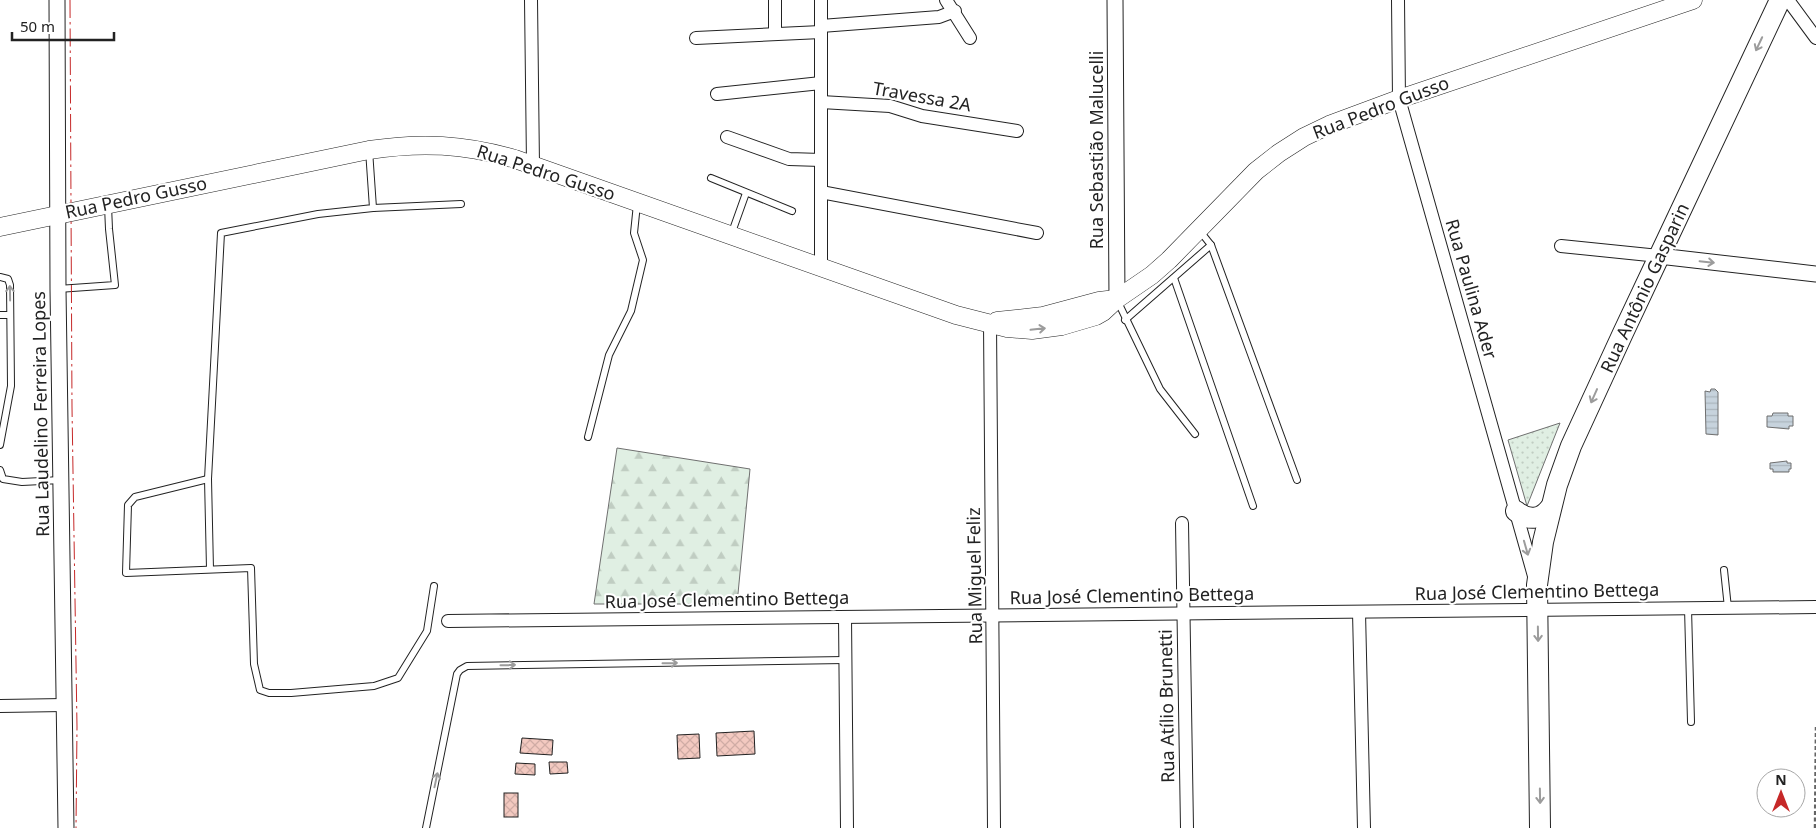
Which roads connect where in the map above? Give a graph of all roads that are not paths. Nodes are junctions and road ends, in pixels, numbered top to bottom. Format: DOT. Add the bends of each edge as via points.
graph roads {
  1 [pos="56,0"];
  2 [pos="530,0"];
  3 [pos="775,0"];
  4 [pos="820,0"];
  5 [pos="946,0"];
  6 [pos="1115,0"];
  7 [pos="1398,0"];
  8 [pos="1693,0"];
  9 [pos="1780,0"];
  10 [pos="1788,0"];
  11 [pos="954,11"];
  12 [pos="820,29"];
  13 [pos="775,34"];
  14 [pos="696,38"];
  15 [pos="970,38"];
  16 [pos="1816,38"];
  17 [pos="821,83"];
  18 [pos="717,94"];
  19 [pos="1399,99"];
  20 [pos="821,102"];
  21 [pos="1017,132"];
  22 [pos="727,137"];
  23 [pos="369,150"];
  24 [pos="821,160"];
  25 [pos="533,165"];
  26 [pos="711,178"];
  27 [pos="821,192"];
  28 [pos="746,193"];
  29 [pos="638,203"];
  30 [pos="108,204"];
  31 [pos="461,204"];
  32 [pos="373,208"];
  33 [pos="792,211"];
  34 [pos="58,214"];
  35 [pos="0,226"];
  36 [pos="1199,230"];
  37 [pos="1037,233"];
  38 [pos="730,236"];
  39 [pos="1211,244"];
  40 [pos="1561,246"];
  41 [pos="1659,256"];
  42 [pos="821,268"];
  43 [pos="1816,274"];
  44 [pos="0,277"];
  45 [pos="1174,278"];
  46 [pos="58,289"];
  47 [pos="1117,299"];
  48 [pos="0,315"];
  49 [pos="10,315"];
  50 [pos="1125,320"];
  51 [pos="990,323"];
  52 [pos="1195,434"];
  53 [pos="588,437"];
  54 [pos="0,444"];
  55 [pos="0,470"];
  56 [pos="61,480"];
  57 [pos="208,480"];
  58 [pos="1297,480"];
  59 [pos="1253,506"];
  60 [pos="1550,508"];
  61 [pos="1516,511"];
  62 [pos="1182,523"];
  63 [pos="210,569"];
  64 [pos="1724,570"];
  65 [pos="1537,585"];
  66 [pos="434,586"];
  67 [pos="1816,607"];
  68 [pos="1688,608"];
  69 [pos="1728,608"];
  70 [pos="1537,610"];
  71 [pos="1358,612"];
  72 [pos="1184,613"];
  73 [pos="992,615"];
  74 [pos="845,617"];
  75 [pos="448,621"];
  76 [pos="845,660"];
  77 [pos="64,705"];
  78 [pos="0,706"];
  79 [pos="1691,722"];
  80 [pos="66,828"];
  81 [pos="426,828"];
  82 [pos="847,828"];
  83 [pos="994,828"];
  84 [pos="1187,828"];
  85 [pos="1364,828"];
  86 [pos="1540,828"];
  1 -- 34 [label="street, Rua Laudelino Ferreira Lopes"];
  2 -- 25 [label="street"];
  3 -- 13 [label="street"];
  4 -- 12 [label="street"];
  5 -- 11 [label="street"];
  6 -- 47 [label="street, Rua Sebastião Malucelli"];
  7 -- 19 [label="street, Rua Paulina Ader"];
  8 -- 19 [label="main road, Rua Pedro Gusso"];
  9 -- 41 [label="main road, Rua Antônio Gasparin, one-way"];
  10 -- 16 [label="street"];
  11 -- 12 [label="street" via="939,17"];
  11 -- 15 [label="street"];
  12 -- 13 [label="street"];
  12 -- 17 [label="street"];
  13 -- 14 [label="street"];
  17 -- 18 [label="street"];
  17 -- 20 [label="street"];
  19 -- 36 [label="main road, Rua Pedro Gusso" via="1329,125 1279,153 1256,171"];
  19 -- 61 [label="street, Rua Paulina Ader"];
  20 -- 21 [label="street, Travessa 2A" via="896,106 922,116"];
  20 -- 24 [label="street"];
  22 -- 24 [label="street" via="788,159"];
  23 -- 25 [label="main road, Rua Pedro Gusso" via="416,145 455,146 493,152"];
  23 -- 30 [label="main road, Rua Pedro Gusso"];
  23 -- 32 [label="lane"];
  24 -- 27 [label="street"];
  25 -- 29 [label="main road, Rua Pedro Gusso"];
  26 -- 28 [label="lane"];
  27 -- 37 [label="street"];
  27 -- 42 [label="street"];
  28 -- 33 [label="lane"];
  28 -- 38 [label="lane"];
  29 -- 38 [label="main road, Rua Pedro Gusso"];
  29 -- 53 [label="lane" via="634,233 643,260 631,311 609,355"];
  30 -- 34 [label="main road, Rua Pedro Gusso"];
  30 -- 46 [label="lane" via="115,286"];
  31 -- 32 [label="lane"];
  32 -- 57 [label="lane" via="318,214 221,233"];
  34 -- 35 [label="main road, Rua Pedro Gusso"];
  34 -- 46 [label="street, Rua Laudelino Ferreira Lopes"];
  36 -- 39 [label="lane"];
  36 -- 47 [label="main road, Rua Pedro Gusso" via="1152,275"];
  38 -- 42 [label="main road, Rua Pedro Gusso"];
  39 -- 45 [label="lane"];
  39 -- 58 [label="lane"];
  40 -- 41 [label="street"];
  41 -- 43 [label="street, one-way"];
  41 -- 60 [label="main road, Rua Antônio Gasparin, one-way" via="1571,446"];
  42 -- 51 [label="main road, Rua Pedro Gusso" via="940,310"];
  49 -- 44 [label="lane, one-way" via="8,279"];
  45 -- 50 [label="lane"];
  45 -- 59 [label="lane"];
  46 -- 56 [label="street, Rua Laudelino Ferreira Lopes"];
  47 -- 50 [label="lane"];
  47 -- 51 [label="main road, Rua Pedro Gusso" via="1043,316"];
  48 -- 49 [label="lane"];
  49 -- 54 [label="lane" via="11,386"];
  50 -- 52 [label="lane" via="1160,389"];
  51 -- 73 [label="street, Rua Miguel Feliz"];
  55 -- 56 [label="lane" via="3,479 9,480"];
  56 -- 77 [label="street, Rua Laudelino Ferreira Lopes"];
  57 -- 63 [label="lane"];
  57 -- 63 [label="lane" via="135,497 128,505 126,573"];
  60 -- 61 [label="main road" via="1534,518"];
  60 -- 65 [label="main road, Rua Antônio Gasparin"];
  61 -- 65 [label="street, Rua Paulina Ader, one-way"];
  62 -- 72 [label="street, Rua Atílio Brunetti"];
  63 -- 66 [label="lane" via="251,568 254,664 260,690 269,693 374,686 398,678 428,631"];
  64 -- 69 [label="lane"];
  65 -- 70 [label="main road, Rua Antônio Gasparin"];
  67 -- 69 [label="street, Rua José Clementino Bettega"];
  68 -- 69 [label="street, Rua José Clementino Bettega"];
  68 -- 70 [label="street, Rua José Clementino Bettega"];
  68 -- 79 [label="lane"];
  70 -- 71 [label="street, Rua José Clementino Bettega"];
  70 -- 86 [label="main road, Rua Antônio Gasparin, one-way"];
  71 -- 72 [label="street, Rua José Clementino Bettega"];
  71 -- 85 [label="street"];
  72 -- 73 [label="street, Rua José Clementino Bettega"];
  72 -- 84 [label="street, Rua Atílio Brunetti"];
  73 -- 74 [label="street, Rua José Clementino Bettega"];
  73 -- 83 [label="street, Rua Miguel Feliz"];
  74 -- 75 [label="street, Rua José Clementino Bettega"];
  74 -- 76 [label="street"];
  81 -- 76 [label="lane, one-way" via="457,674 467,666"];
  76 -- 82 [label="street"];
  77 -- 78 [label="street"];
  77 -- 80 [label="street, Rua Laudelino Ferreira Lopes"];
}
